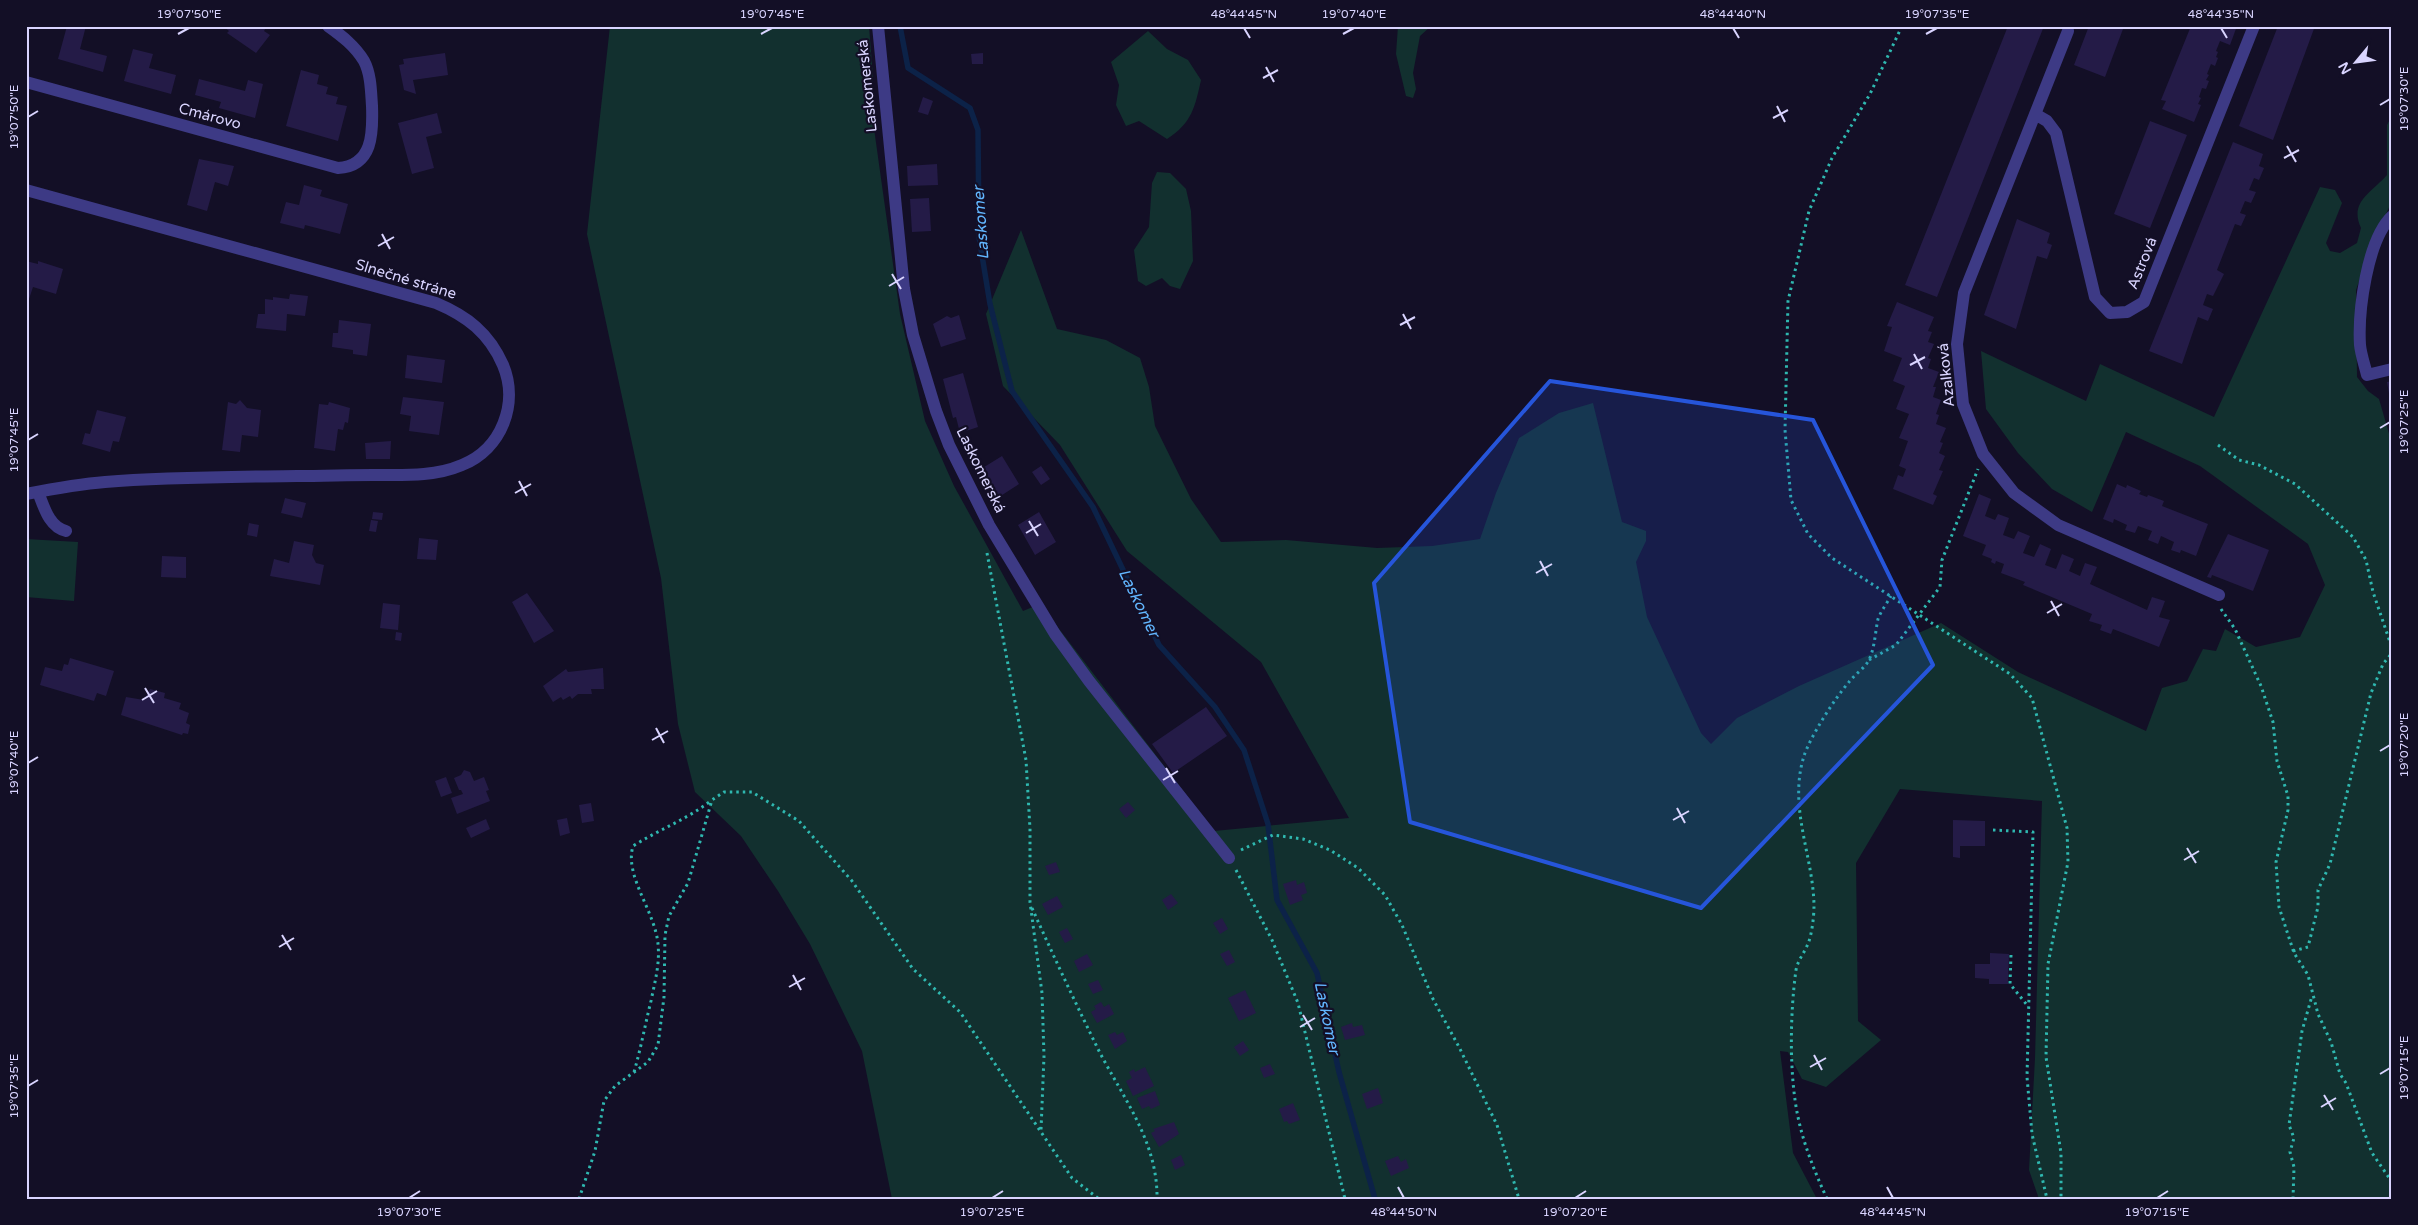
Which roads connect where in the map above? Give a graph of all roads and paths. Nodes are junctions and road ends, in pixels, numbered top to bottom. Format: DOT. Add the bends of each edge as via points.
graph roads {
  1 [pos="328,26"];
  2 [pos="878,26"];
  3 [pos="1902,26"];
  4 [pos="2254,26"];
  5 [pos="2068,31"];
  6 [pos="26,82"];
  7 [pos="2035,114"];
  8 [pos="26,190"];
  9 [pos="2392,216"];
  10 [pos="2392,369"];
  11 [pos="2218,445"];
  12 [pos="1983,454"];
  13 [pos="32,493"];
  14 [pos="989,525"];
  15 [pos="66,531"];
  16 [pos="2219,595"];
  17 [pos="1891,596"];
  18 [pos="1920,615"];
  19 [pos="2392,648"];
  20 [pos="2392,653"];
  21 [pos="1868,660"];
  22 [pos="712,800"];
  23 [pos="1993,830"];
  24 [pos="1251,844"];
  25 [pos="1229,858"];
  26 [pos="1030,902"];
  27 [pos="2293,951"];
  28 [pos="2011,954"];
  29 [pos="2313,992"];
  30 [pos="2028,1006"];
  31 [pos="634,1072"];
  32 [pos="1041,1131"];
  33 [pos="2392,1182"];
  34 [pos="579,1199"];
  35 [pos="1099,1199"];
  36 [pos="1157,1199"];
  37 [pos="1345,1199"];
  38 [pos="1520,1199"];
  39 [pos="1827,1199"];
  40 [pos="2047,1199"];
  41 [pos="2061,1199"];
  42 [pos="2293,1199"];
  1 -- 6 [label="street, Cmárovo" via="349,42 364,62 371,87 372,139 368,150 348,167 338,168"];
  2 -- 14 [label="street, Laskomerská" via="908,315 949,445"];
  3 -- 17 [label="path" via="1870,94 1832,158 1809,211 1788,301 1785,430 1791,500 1808,534 1832,558"];
  4 -- 7 [label="street, Astrová" via="2144,302 2128,312 2110,313 2095,297 2056,133 2047,121"];
  5 -- 7 [label="street, Azalková"];
  7 -- 12 [label="street, Azalková" via="1964,293 1957,344 1963,404"];
  8 -- 13 [label="street, Slnečné stráne" via="436,303 459,313 478,327 493,346 509,385 510,406 493,441 464,464 427,475 104,482"];
  9 -- 10 [label="street" via="2380,230 2369,267 2360,346 2367,375"];
  11 -- 19 [label="path" via="2239,460 2295,484 2353,537 2366,560"];
  12 -- 16 [label="street, Azalková" via="2014,493 2058,525"];
  12 -- 18 [label="path" via="1942,560 1940,587"];
  13 -- 15 [label="street" via="58,530"];
  14 -- 25 [label="street, Laskomerská" via="1055,634"];
  14 -- 26 [label="path" via="987,550 1026,760"];
  16 -- 27 [label="path" via="2222,612 2235,629 2274,722 2277,761 2288,796 2276,875 2279,907"];
  17 -- 18 [label="path"];
  17 -- 21 [label="path" via="1879,618"];
  18 -- 21 [label="path" via="1896,645"];
  18 -- 41 [label="path" via="2010,674 2032,698 2067,828 2068,862 2048,964 2046,1038 2060,1153"];
  20 -- 27 [label="path" via="2383,664 2371,693 2330,864 2318,890 2312,938 2308,947"];
  21 -- 39 [label="path" via="1818,726 1804,754 1799,775 1799,806 1812,870 1814,908 1808,946 1798,962 1792,1007 1796,1098 1804,1142"];
  22 -- 31 [label="path" via="688,883 669,916 658,1045 648,1062"];
  22 -- 31 [label="path" via="678,824 633,846 630,856 633,872 652,918 659,964"];
  22 -- 32 [label="path" via="724,792 752,792 799,821 852,881 913,969 960,1012"];
  23 -- 30 [label="path" via="2033,832"];
  24 -- 38 [label="path" via="1273,835 1303,838 1358,868 1384,895 1402,925 1433,999 1498,1125"];
  25 -- 37 [label="path" via="1272,940 1298,1003"];
  26 -- 32 [label="path" via="1042,993"];
  26 -- 36 [label="path" via="1057,966 1150,1147 1158,1179"];
  27 -- 29 [label="path" via="2308,975"];
  28 -- 30 [label="path" via="2010,984"];
  29 -- 33 [label="path" via="2318,1014 2372,1153"];
  29 -- 42 [label="path" via="2302,1031 2289,1125 2294,1138 2290,1152 2294,1167"];
  30 -- 40 [label="path" via="2028,1087 2032,1134"];
  31 -- 34 [label="path" via="614,1086 604,1101 595,1150"];
  32 -- 35 [label="path" via="1072,1178"];
}
